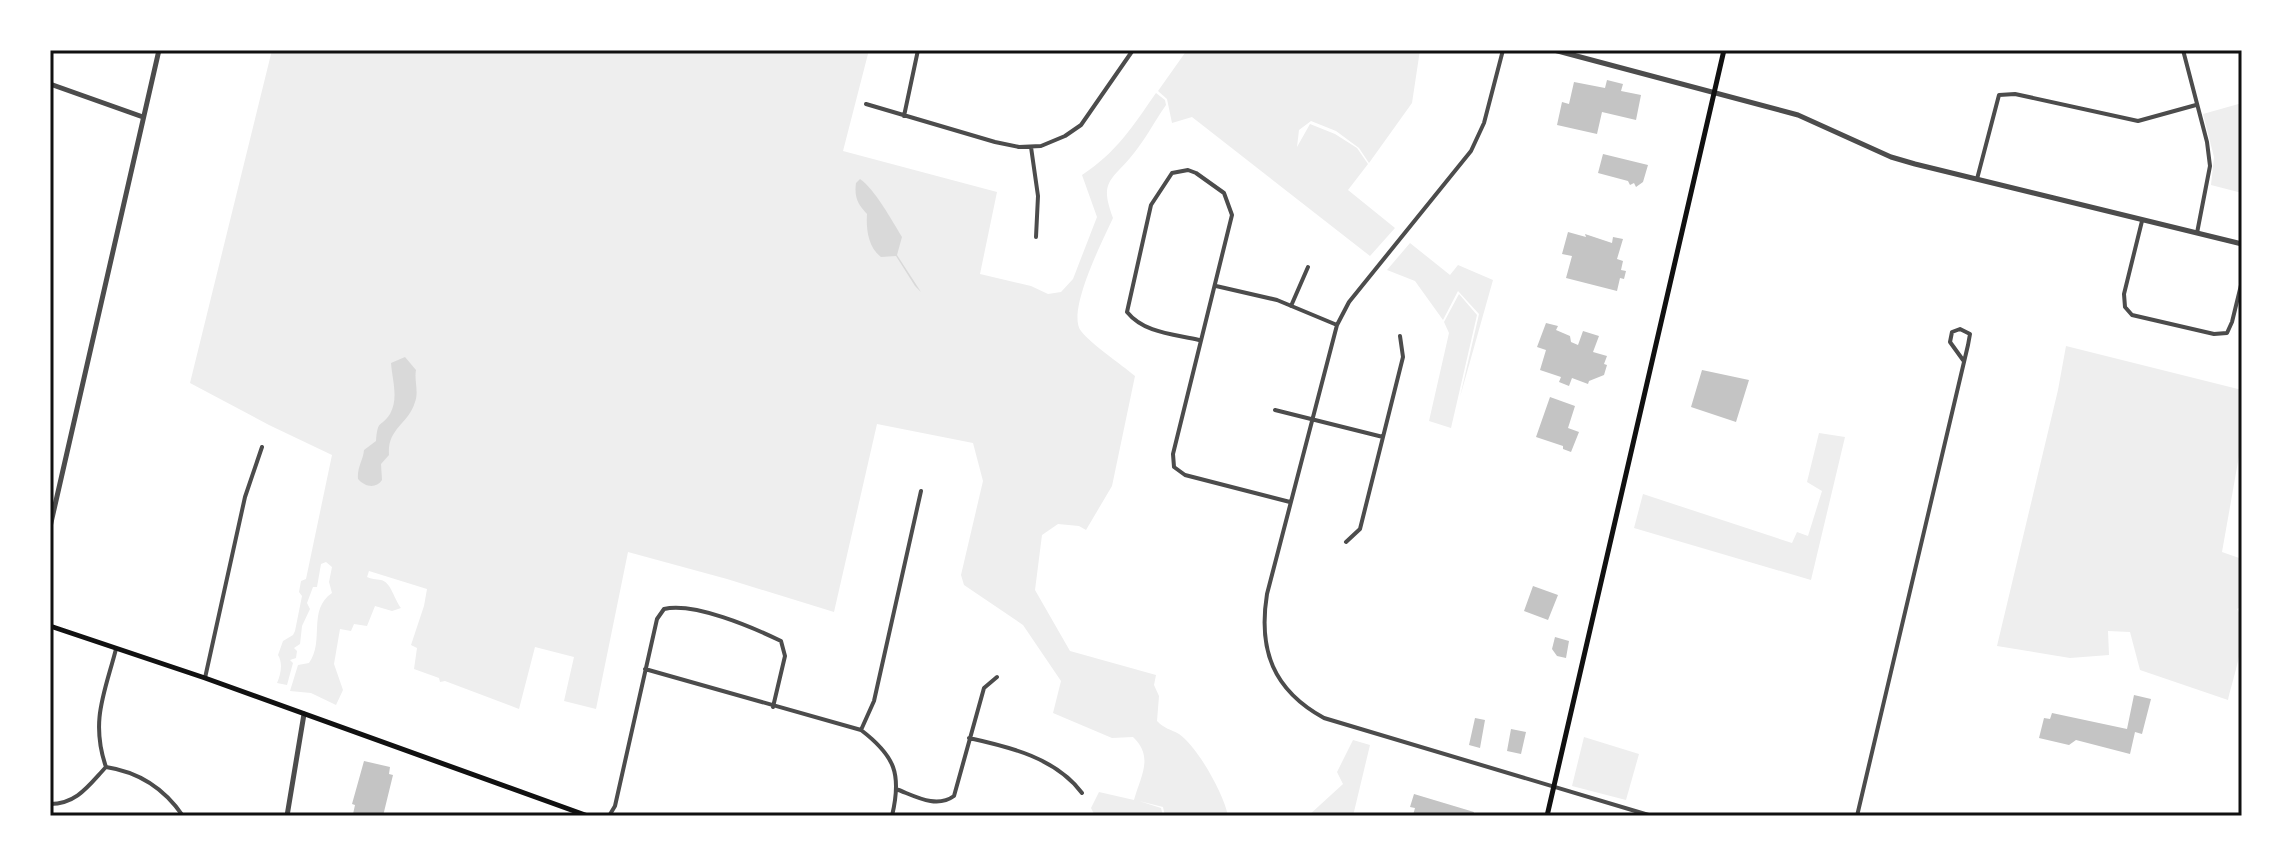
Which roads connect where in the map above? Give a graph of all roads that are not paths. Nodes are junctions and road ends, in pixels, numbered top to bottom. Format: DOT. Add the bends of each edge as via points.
graph roads {
  1 [pos="159,50"];
  2 [pos="918,50"];
  3 [pos="1133,50"];
  4 [pos="1503,50"];
  5 [pos="1554,50"];
  6 [pos="1724,50"];
  7 [pos="2183,50"];
  8 [pos="50,84"];
  9 [pos="1714,93"];
  10 [pos="866,104"];
  11 [pos="2196,105"];
  12 [pos="904,116"];
  13 [pos="143,117"];
  14 [pos="1031,147"];
  15 [pos="1977,179"];
  16 [pos="2142,221"];
  17 [pos="2197,233"];
  18 [pos="1036,237"];
  19 [pos="2242,244"];
  20 [pos="1308,267"];
  21 [pos="2242,281"];
  22 [pos="1216,286"];
  23 [pos="1291,306"];
  24 [pos="1337,325"];
  25 [pos="1400,336"];
  26 [pos="1199,340"];
  27 [pos="1963,360"];
  28 [pos="1275,410"];
  29 [pos="1312,419"];
  30 [pos="1383,437"];
  31 [pos="262,447"];
  32 [pos="921,491"];
  33 [pos="1290,502"];
  34 [pos="50,527"];
  35 [pos="1346,542"];
  36 [pos="50,626"];
  37 [pos="117,648"];
  38 [pos="645,669"];
  39 [pos="997,677"];
  40 [pos="205,678"];
  41 [pos="773,707"];
  42 [pos="304,714"];
  43 [pos="861,730"];
  44 [pos="969,738"];
  45 [pos="106,767"];
  46 [pos="1553,788"];
  47 [pos="896,789"];
  48 [pos="1082,793"];
  49 [pos="50,804"];
  50 [pos="183,816"];
  51 [pos="287,816"];
  52 [pos="588,816"];
  53 [pos="609,816"];
  54 [pos="892,816"];
  55 [pos="1547,816"];
  56 [pos="1652,816"];
  57 [pos="1857,816"];
  1 -- 13 [label="street"];
  2 -- 12 [label="street"];
  3 -- 14 [label="street" via="1081,125 1054,142"];
  4 -- 24 [label="street" via="1471,151 1349,302"];
  5 -- 9 [label="street"];
  6 -- 9 [label="main road"];
  7 -- 11 [label="street"];
  8 -- 13 [label="street"];
  9 -- 15 [label="street" via="1798,115 1891,157"];
  9 -- 46 [label="main road"];
  10 -- 12 [label="street"];
  11 -- 15 [label="street" via="2138,121 1999,95"];
  11 -- 17 [label="street" via="2210,166"];
  12 -- 14 [label="street"];
  13 -- 34 [label="street"];
  14 -- 18 [label="street" via="1038,196"];
  15 -- 16 [label="street"];
  16 -- 17 [label="street"];
  16 -- 21 [label="street" via="2124,294 2132,315 2227,333"];
  17 -- 19 [label="street"];
  20 -- 23 [label="street"];
  22 -- 23 [label="street"];
  22 -- 26 [label="street"];
  22 -- 26 [label="street" via="1231,223 1228,201 1204,178 1180,170 1167,179 1151,205 1127,312 1147,328"];
  23 -- 24 [label="street"];
  24 -- 29 [label="street"];
  25 -- 30 [label="street" via="1403,357"];
  26 -- 33 [label="street" via="1174,467 1185,475"];
  27 -- 27 [label="street" via="1970,334 1960,329 1952,332 1950,342"];
  27 -- 57 [label="street"];
  28 -- 29 [label="street"];
  29 -- 30 [label="street"];
  29 -- 33 [label="street"];
  30 -- 35 [label="street" via="1360,529"];
  31 -- 40 [label="street" via="245,497"];
  32 -- 43 [label="street" via="874,701"];
  33 -- 46 [label="street" via="1267,594 1264,629 1271,662 1289,692 1324,718"];
  36 -- 37 [label="main road"];
  37 -- 40 [label="main road"];
  37 -- 45 [label="street" via="99,712"];
  38 -- 41 [label="street"];
  38 -- 41 [label="street" via="664,609 678,606 703,613 781,641 785,656"];
  38 -- 53 [label="street"];
  39 -- 44 [label="street" via="984,688"];
  40 -- 42 [label="main road"];
  41 -- 43 [label="street"];
  42 -- 51 [label="street"];
  42 -- 52 [label="main road"];
  43 -- 47 [label="street" via="888,754"];
  44 -- 47 [label="street" via="954,796 945,803"];
  44 -- 48 [label="street" via="1044,762 1070,777"];
  45 -- 49 [label="street" via="79,796"];
  45 -- 50 [label="street" via="127,770 152,783"];
  46 -- 55 [label="main road"];
  46 -- 56 [label="street"];
  47 -- 54 [label="street"];
}
